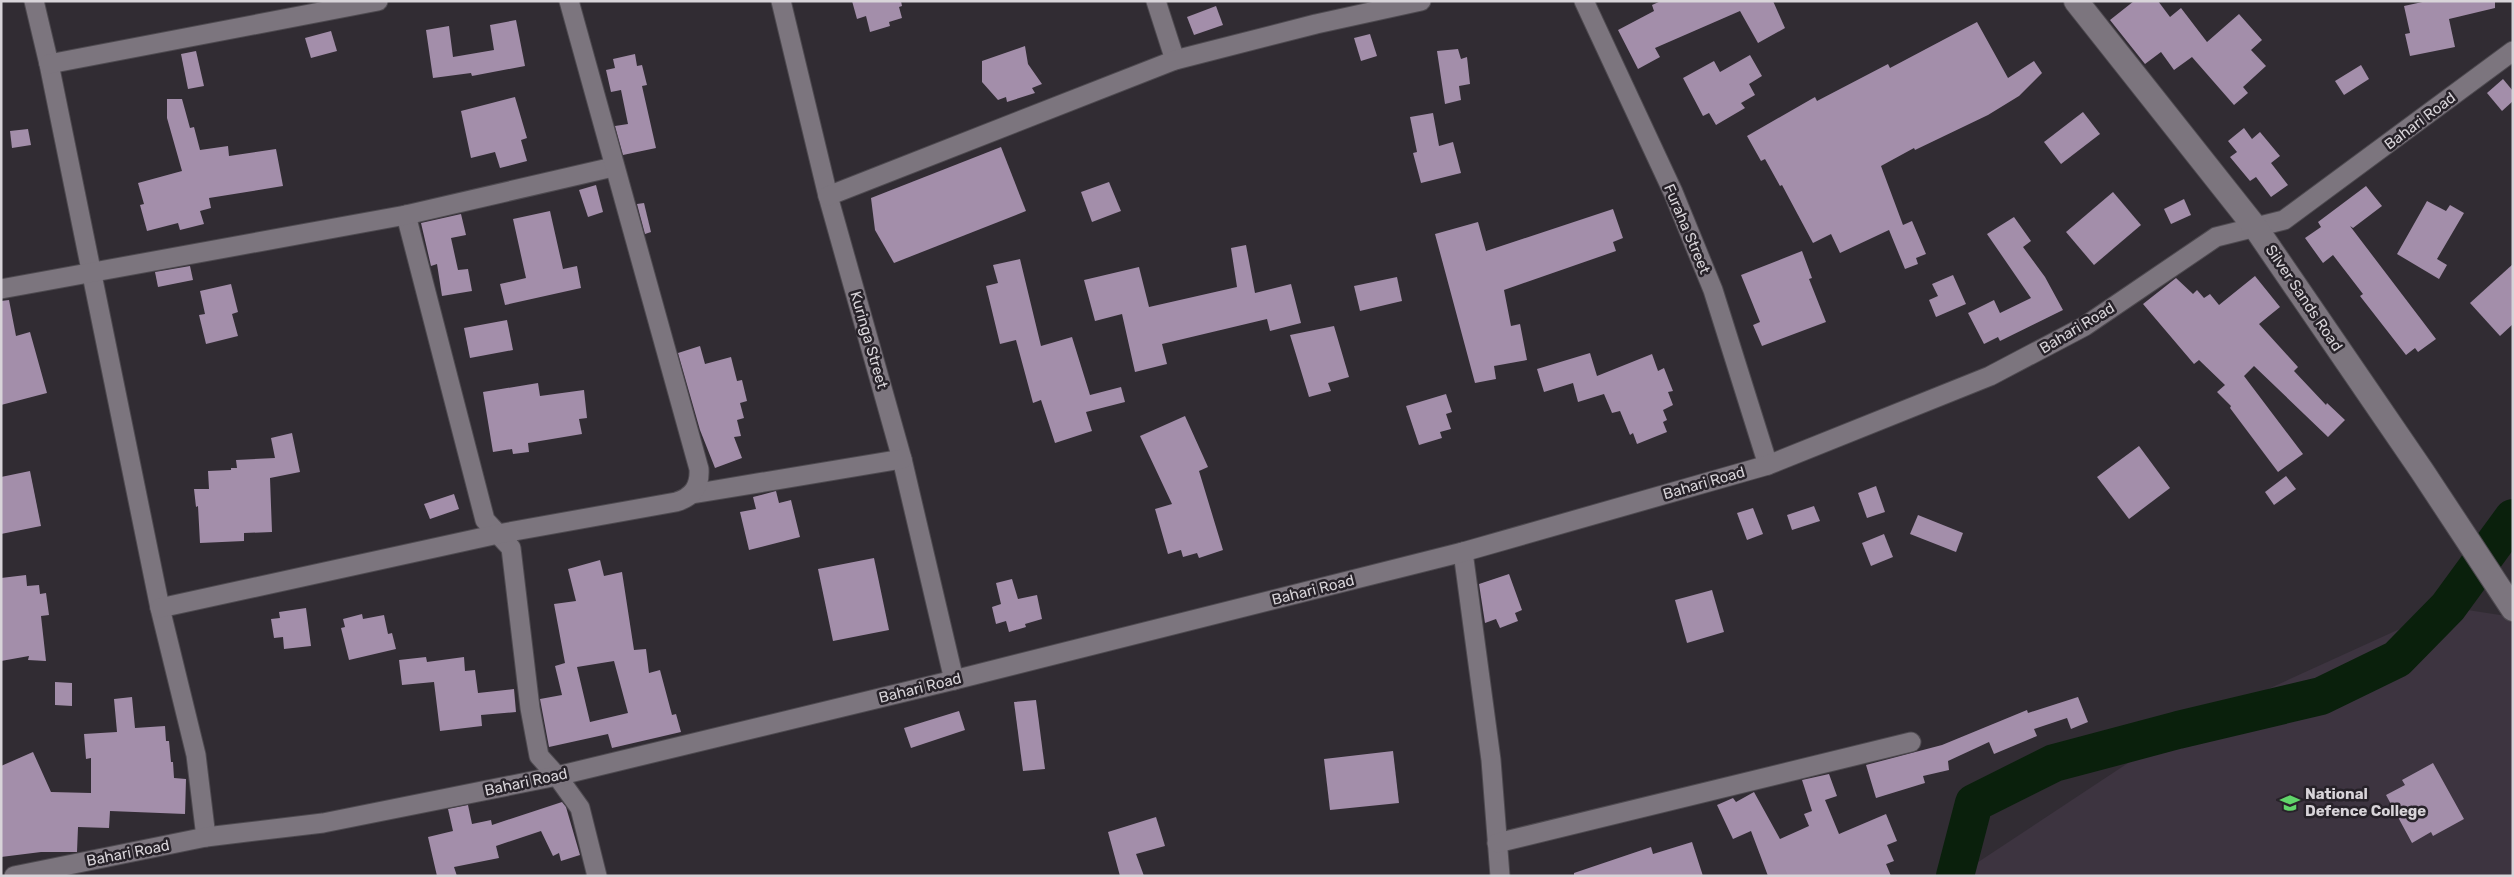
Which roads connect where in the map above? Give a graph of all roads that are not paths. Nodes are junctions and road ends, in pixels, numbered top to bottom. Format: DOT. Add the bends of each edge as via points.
graph roads {
  1 [pos="34,1"];
  2 [pos="378,1"];
  3 [pos="569,1"];
  4 [pos="780,1"];
  5 [pos="1156,1"];
  6 [pos="1421,1"];
  7 [pos="1584,1"];
  8 [pos="2076,1"];
  9 [pos="2513,51"];
  10 [pos="1175,60"];
  11 [pos="49,64"];
  12 [pos="614,167"];
  13 [pos="828,196"];
  14 [pos="406,214"];
  15 [pos="2254,227"];
  16 [pos="91,271"];
  17 [pos="1,289"];
  18 [pos="902,459"];
  19 [pos="1768,465"];
  20 [pos="692,494"];
  21 [pos="498,534"];
  22 [pos="1463,552"];
  23 [pos="160,608"];
  24 [pos="2513,609"];
  25 [pos="954,680"];
  26 [pos="1911,742"];
  27 [pos="557,776"];
  28 [pos="206,837"];
  29 [pos="1497,843"];
  30 [pos="14,876"];
  31 [pos="596,876"];
  32 [pos="1500,876"];
  1 -- 11 [label="street"];
  2 -- 11 [label="street"];
  3 -- 12 [label="street"];
  4 -- 13 [label="street, Kuringa Street"];
  5 -- 10 [label="street"];
  6 -- 10 [label="street"];
  7 -- 19 [label="street, Furaha Street" via="1673,192 1713,290"];
  8 -- 15 [label="street, Silver Sands Road"];
  9 -- 15 [label="street, Bahari Road" via="2284,220"];
  10 -- 13 [label="street"];
  11 -- 16 [label="street"];
  12 -- 14 [label="street"];
  12 -- 20 [label="street" via="699,469"];
  13 -- 18 [label="street, Kuringa Street"];
  14 -- 16 [label="street"];
  14 -- 21 [label="street" via="486,520"];
  15 -- 19 [label="street, Bahari Road" via="2216,237 2085,326 1990,376"];
  15 -- 24 [label="street, Silver Sands Road"];
  16 -- 17 [label="street"];
  16 -- 23 [label="street"];
  18 -- 20 [label="street"];
  18 -- 25 [label="street, Kuringa Street"];
  19 -- 22 [label="street, Bahari Road"];
  20 -- 21 [label="street" via="676,502"];
  21 -- 23 [label="street"];
  21 -- 27 [label="street" via="511,548 530,708 539,756"];
  22 -- 25 [label="street, Bahari Road"];
  22 -- 29 [label="street" via="1492,760"];
  23 -- 28 [label="street" via="196,755"];
  25 -- 27 [label="street, Bahari Road"];
  26 -- 29 [label="street"];
  27 -- 28 [label="street, Bahari Road" via="322,823"];
  27 -- 31 [label="street" via="580,808"];
  28 -- 30 [label="street, Bahari Road"];
  29 -- 32 [label="street"];
}
